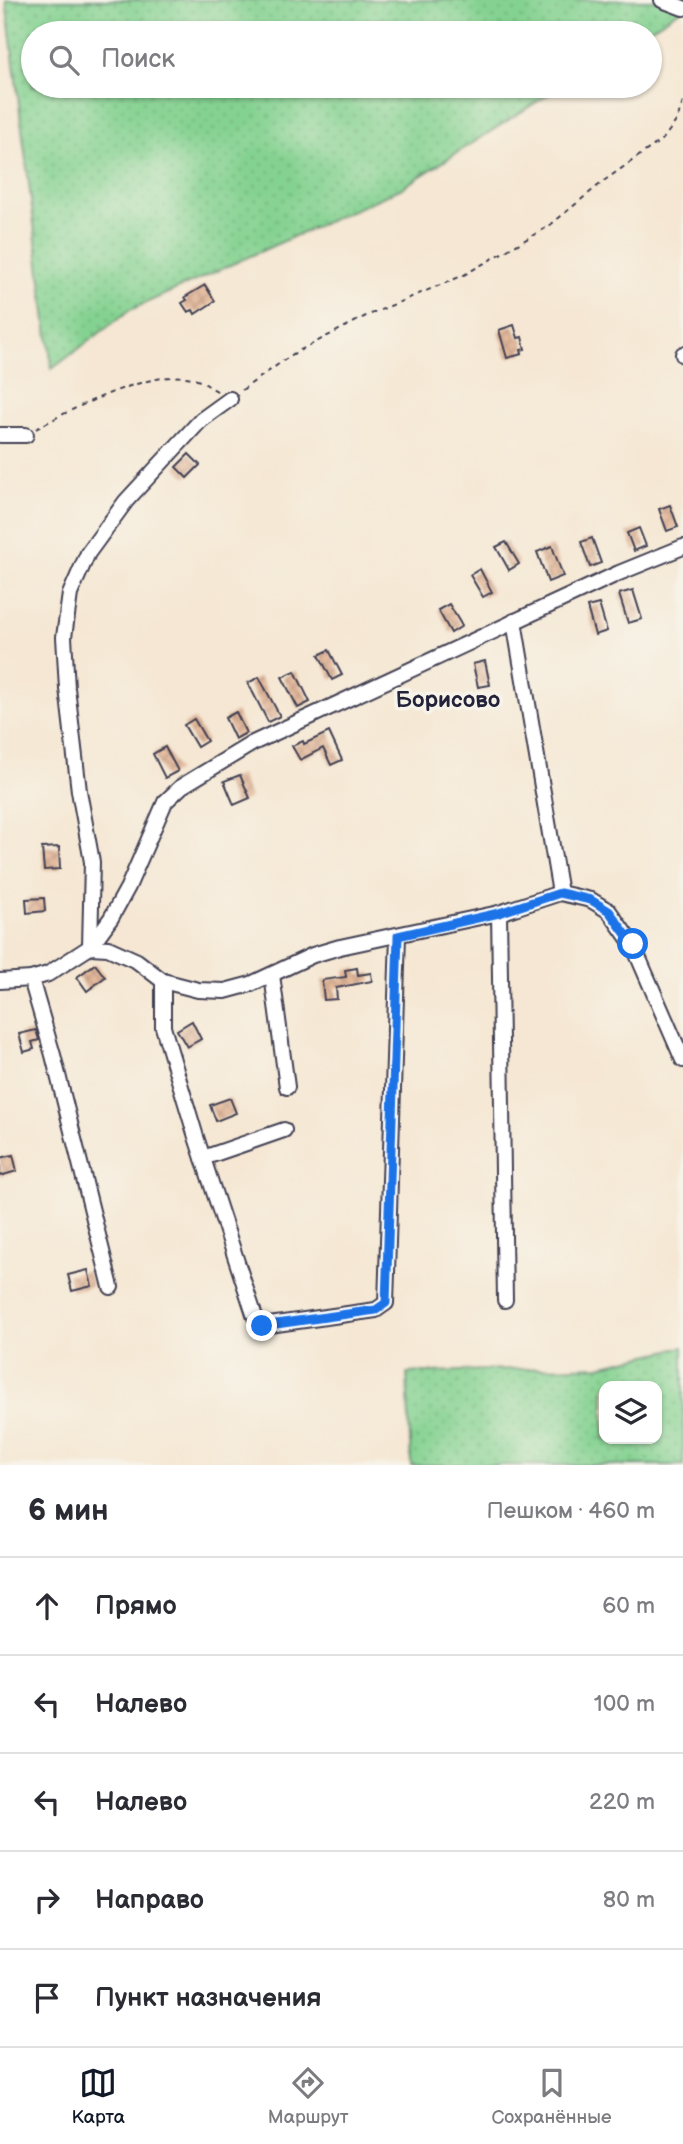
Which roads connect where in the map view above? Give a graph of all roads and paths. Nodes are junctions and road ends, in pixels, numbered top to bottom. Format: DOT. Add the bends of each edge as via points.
graph roads {
  1 [pos="662,0"];
  2 [pos="683,8"];
  3 [pos="683,103"];
  4 [pos="230,398"];
  5 [pos="0,435"];
  6 [pos="26,435"];
  7 [pos="683,547"];
  8 [pos="514,621"];
  9 [pos="560,893"];
  10 [pos="499,913"];
  11 [pos="398,936"];
  12 [pos="90,947"];
  13 [pos="272,975"];
  14 [pos="31,979"];
  15 [pos="0,981"];
  16 [pos="163,981"];
  17 [pos="683,1060"];
  18 [pos="287,1087"];
  19 [pos="284,1130"];
  20 [pos="203,1158"];
  21 [pos="111,1287"];
  22 [pos="505,1300"];
  1 -- 2 [label="street"];
  3 -- 4 [label="path" via="663,139 549,226 464,275 366,316 293,354"];
  4 -- 6 [label="path" via="193,378 157,378 68,410"];
  4 -- 12 [label="street" via="201,420 126,501 88,553 70,594 64,637 79,791 92,862"];
  5 -- 6 [label="street"];
  7 -- 8 [label="street"];
  8 -- 9 [label="street"];
  8 -- 12 [label="street" via="253,743 182,786 165,802 128,887"];
  9 -- 10 [label="street"];
  9 -- 17 [label="street" via="591,900 609,911 633,944"];
  10 -- 11 [label="street"];
  10 -- 22 [label="street"];
  11 -- 13 [label="street" via="327,951"];
  11 -- 20 [label="street" via="386,1303 376,1310 262,1326 255,1317"];
  12 -- 14 [label="street" via="65,965"];
  12 -- 16 [label="street" via="108,948 137,961"];
  13 -- 16 [label="street" via="226,991"];
  13 -- 18 [label="street"];
  14 -- 15 [label="street"];
  14 -- 21 [label="street"];
  16 -- 20 [label="street" via="163,1027"];
  19 -- 20 [label="street"];
}
